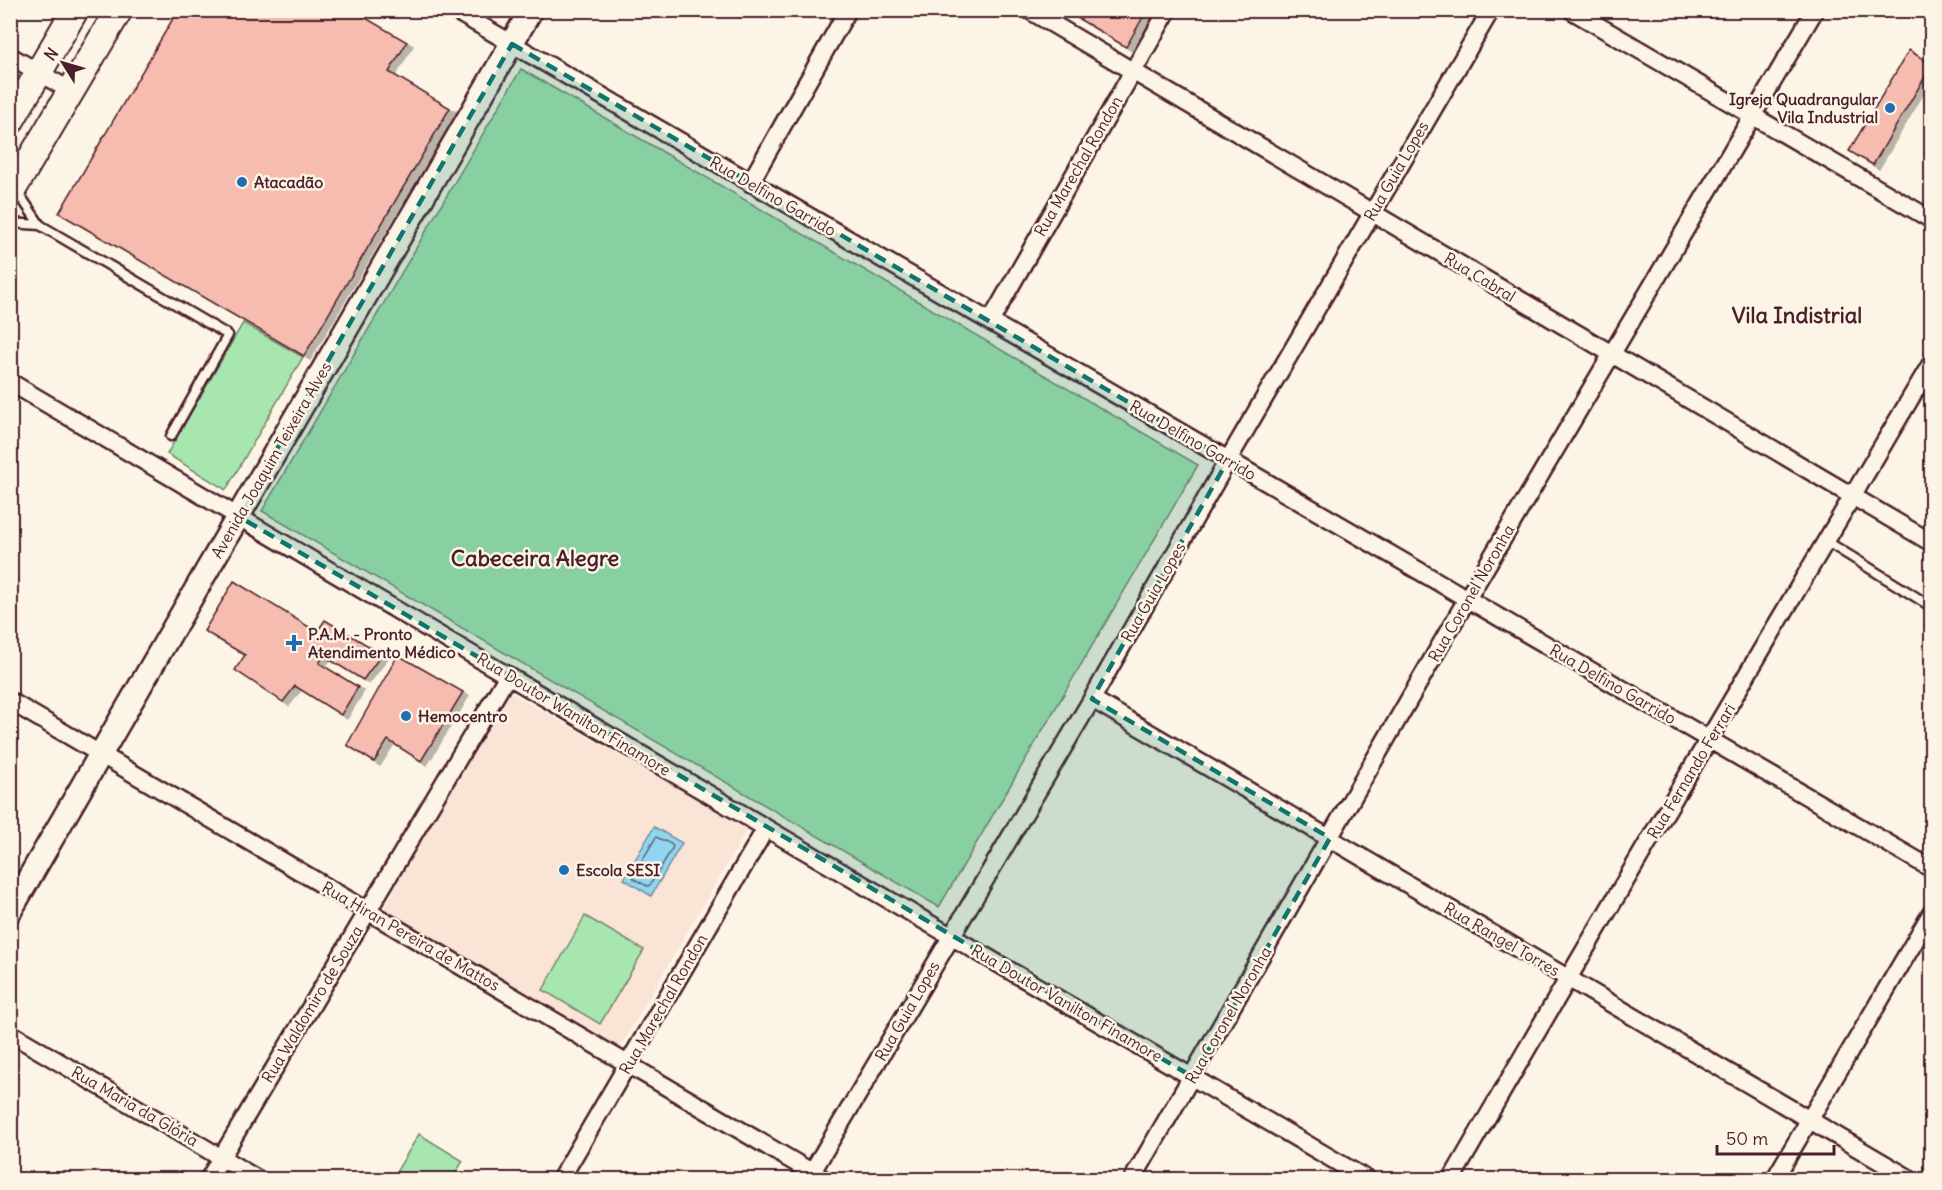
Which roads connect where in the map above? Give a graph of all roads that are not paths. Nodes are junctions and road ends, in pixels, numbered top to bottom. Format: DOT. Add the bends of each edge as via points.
graph roads {
  1 [pos="75,10"];
  2 [pos="119,10"];
  3 [pos="454,10"];
  4 [pos="531,10"];
  5 [pos="848,10"];
  6 [pos="1029,10"];
  7 [pos="1168,10"];
  8 [pos="1491,10"];
  9 [pos="1571,10"];
  10 [pos="1815,10"];
  11 [pos="512,44"];
  12 [pos="10,56"];
  13 [pos="1132,71"];
  14 [pos="39,73"];
  15 [pos="71,91"];
  16 [pos="1754,117"];
  17 [pos="10,122"];
  18 [pos="750,183"];
  19 [pos="13,190"];
  20 [pos="1372,213"];
  21 [pos="1932,220"];
  22 [pos="10,223"];
  23 [pos="40,225"];
  24 [pos="990,322"];
  25 [pos="1612,355"];
  26 [pos="1932,362"];
  27 [pos="10,382"];
  28 [pos="171,436"];
  29 [pos="1228,460"];
  30 [pos="1852,496"];
  31 [pos="238,516"];
  32 [pos="1826,542"];
  33 [pos="1932,543"];
  34 [pos="1467,599"];
  35 [pos="1932,607"];
  36 [pos="508,675"];
  37 [pos="1092,699"];
  38 [pos="10,700"];
  39 [pos="1710,740"];
  40 [pos="101,754"];
  41 [pos="766,828"];
  42 [pos="1330,838"];
  43 [pos="1932,869"];
  44 [pos="10,910"];
  45 [pos="368,911"];
  46 [pos="1932,912"];
  47 [pos="951,935"];
  48 [pos="1567,977"];
  49 [pos="10,1033"];
  50 [pos="627,1063"];
  51 [pos="1193,1077"];
  52 [pos="1809,1119"];
  53 [pos="221,1157"];
  54 [pos="819,1176"];
  55 [pos="208,1179"];
  56 [pos="259,1179"];
  57 [pos="560,1179"];
  58 [pos="1132,1179"];
  59 [pos="1368,1179"];
  60 [pos="1451,1179"];
  61 [pos="1774,1179"];
  62 [pos="1912,1179"];
  1 -- 14 [label="main road"];
  2 -- 15 [label="main road"];
  3 -- 11 [label="street, Rua Delfino Garrido"];
  4 -- 11 [label="street, Avenida Joaquim Teixeira Alves"];
  5 -- 18 [label="street"];
  6 -- 13 [label="street, Rua Cabral"];
  7 -- 13 [label="street, Rua Marechal Rondon"];
  8 -- 20 [label="street, Rua Guia Lopes"];
  9 -- 16 [label="street"];
  10 -- 16 [label="street, Rua Coronel Noronha"];
  11 -- 18 [label="street, Rua Delfino Garrido"];
  11 -- 31 [label="street, Avenida Joaquim Teixeira Alves"];
  12 -- 14 [label="street"];
  13 -- 20 [label="street, Rua Cabral"];
  13 -- 24 [label="street, Rua Marechal Rondon"];
  14 -- 15 [label="street"];
  14 -- 17 [label="main road"];
  15 -- 19 [label="main road"];
  16 -- 21 [label="street"];
  16 -- 25 [label="street, Rua Coronel Noronha"];
  18 -- 24 [label="street, Rua Delfino Garrido"];
  19 -- 23 [label="lane"];
  20 -- 25 [label="street, Rua Cabral"];
  20 -- 29 [label="street, Rua Guia Lopes"];
  22 -- 23 [label="lane"];
  23 -- 28 [label="lane" via="228,335"];
  24 -- 29 [label="street, Rua Delfino Garrido"];
  25 -- 30 [label="street, Rua Cabral"];
  25 -- 34 [label="street, Rua Coronel Noronha"];
  26 -- 30 [label="street, Rua Fernando Ferrari"];
  27 -- 31 [label="street, Rua Doutor Wanilton Finamore"];
  29 -- 34 [label="street, Rua Delfino Garrido"];
  29 -- 37 [label="street, Rua Guia Lopes"];
  30 -- 32 [label="street, Rua Fernando Ferrari"];
  30 -- 33 [label="street, Rua Cabral"];
  31 -- 36 [label="street, Rua Doutor Wanilton Finamore"];
  31 -- 40 [label="street, Avenida Joaquim Teixeira Alves"];
  32 -- 35 [label="lane"];
  32 -- 39 [label="street, Rua Fernando Ferrari"];
  34 -- 39 [label="street, Rua Delfino Garrido"];
  34 -- 42 [label="street, Rua Coronel Noronha"];
  36 -- 41 [label="street, Rua Doutor Wanilton Finamore"];
  36 -- 45 [label="street, Rua Waldomiro de Souza"];
  37 -- 42 [label="street, Rua Rangel Torres"];
  37 -- 47 [label="street, Rua Guia Lopes"];
  38 -- 40 [label="street, Rua Hiran Pereira de Mattos"];
  39 -- 43 [label="street, Rua Delfino Garrido"];
  39 -- 48 [label="street, Rua Fernando Ferrari"];
  40 -- 44 [label="street, Avenida Joaquim Teixeira Alves"];
  40 -- 45 [label="street, Rua Hiran Pereira de Mattos"];
  41 -- 47 [label="street, Rua Doutor Vanilton Finamore"];
  41 -- 50 [label="street, Rua Marechal Rondon"];
  42 -- 48 [label="street, Rua Rangel Torres"];
  42 -- 51 [label="street, Rua Coronel Noronha"];
  45 -- 50 [label="street, Rua Hiran Pereira de Mattos"];
  45 -- 53 [label="street, Rua Waldomiro de Souza"];
  46 -- 52 [label="street"];
  47 -- 51 [label="street, Rua Doutor Vanilton Finamore"];
  47 -- 54 [label="street, Rua Guia Lopes"];
  48 -- 52 [label="street, Rua Rangel Torres"];
  48 -- 60 [label="street, Rua Fernando Ferrari"];
  49 -- 53 [label="street, Rua Maria da Glória"];
  50 -- 54 [label="street, Rua Hiran Pereira de Mattos"];
  50 -- 57 [label="street, Rua Marechal Rondon"];
  51 -- 58 [label="street, Rua Coronel Noronha"];
  51 -- 59 [label="street, Rua Doutor Vanilton Finamore"];
  52 -- 61 [label="street"];
  52 -- 62 [label="street, Rua Rangel Torres"];
  53 -- 55 [label="street, Rua Waldomiro de Souza"];
  53 -- 56 [label="street, Rua Maria da Glória"];
}
